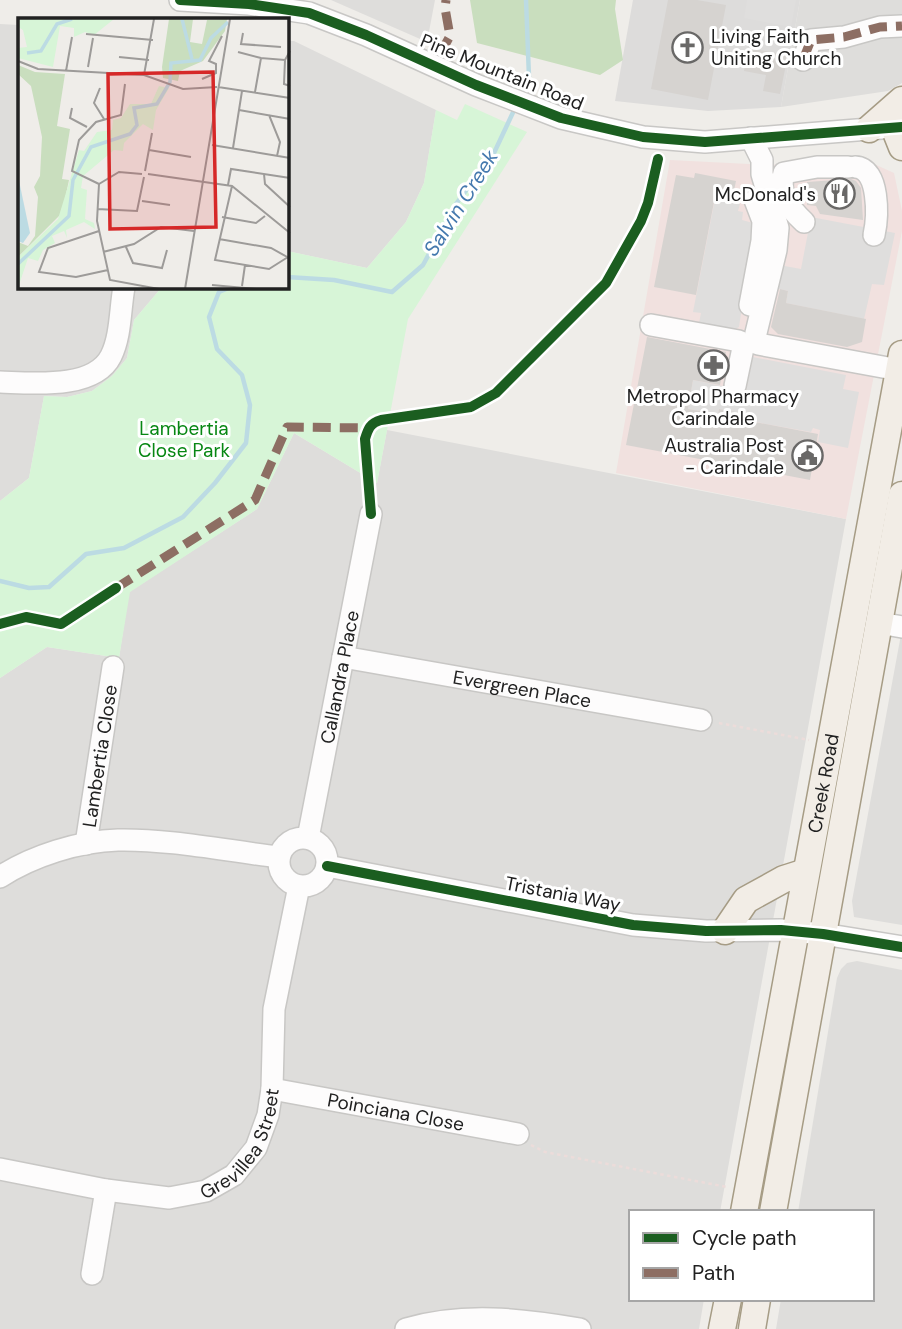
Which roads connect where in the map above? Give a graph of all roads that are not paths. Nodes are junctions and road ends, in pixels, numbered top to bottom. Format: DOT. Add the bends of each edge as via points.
graph roads {
  1 [pos="180,0"];
  2 [pos="311,6"];
  3 [pos="902,26"];
  4 [pos="803,60"];
  5 [pos="902,100"];
  6 [pos="892,132"];
  7 [pos="751,138"];
  8 [pos="804,222"];
  9 [pos="874,235"];
  10 [pos="124,289"];
  11 [pos="651,325"];
  12 [pos="748,341"];
  13 [pos="901,362"];
  14 [pos="744,381"];
  15 [pos="0,382"];
  16 [pos="902,495"];
  17 [pos="371,514"];
  18 [pos="890,625"];
  19 [pos="343,657"];
  20 [pos="114,667"];
  21 [pos="701,720"];
  22 [pos="308,838"];
  23 [pos="86,844"];
  24 [pos="279,858"];
  25 [pos="327,866"];
  26 [pos="806,872"];
  27 [pos="0,877"];
  28 [pos="299,886"];
  29 [pos="726,931"];
  30 [pos="795,931"];
  31 [pos="823,934"];
  32 [pos="902,947"];
  33 [pos="272,1089"];
  34 [pos="518,1134"];
  35 [pos="0,1169"];
  36 [pos="106,1190"];
  37 [pos="744,1210"];
  38 [pos="773,1210"];
  39 [pos="92,1274"];
  40 [pos="728,1301"];
  41 [pos="757,1301"];
  42 [pos="406,1329"];
  43 [pos="580,1329"];
  44 [pos="722,1329"];
  45 [pos="752,1329"];
  1 -- 2 [label="street, Pine Mountain Road"];
  2 -- 7 [label="street, Pine Mountain Road" via="476,85 561,118 664,140"];
  3 -- 4 [label="street" via="811,40"];
  5 -- 6 [label="main road"];
  6 -- 7 [label="street, Pine Mountain Road"];
  7 -- 12 [label="street" via="750,186 763,221 744,301"];
  7 -- 12 [label="street" via="762,160 778,228 776,250"];
  8 -- 9 [label="street" via="783,194 784,173 861,167 871,176 877,218"];
  10 -- 15 [label="street" via="116,342 110,358 95,374 42,383"];
  11 -- 12 [label="street"];
  12 -- 13 [label="street"];
  12 -- 14 [label="street"];
  13 -- 26 [label="main road, Creek Road"];
  16 -- 18 [label="main road, Creek Road"];
  17 -- 19 [label="street, Callandra Place"];
  18 -- 31 [label="main road, Creek Road"];
  19 -- 21 [label="street, Evergreen Place"];
  19 -- 22 [label="street, Callandra Place"];
  20 -- 23 [label="street, Lambertia Close"];
  22 -- 24 [label="street" via="289,841"];
  22 -- 25 [label="street" via="323,849"];
  23 -- 24 [label="street" via="155,842"];
  23 -- 27 [label="street" via="47,855"];
  24 -- 28 [label="street" via="283,876"];
  25 -- 28 [label="street" via="317,881"];
  25 -- 29 [label="street, Tristania Way" via="633,925"];
  26 -- 29 [label="main road" via="746,900"];
  26 -- 30 [label="main road, Creek Road"];
  28 -- 33 [label="street, Grevillea Street" via="274,1009"];
  29 -- 30 [label="street, Tristania Way"];
  30 -- 31 [label="street, Tristania Way"];
  30 -- 37 [label="main road, Creek Road"];
  31 -- 32 [label="street, Tristania Way"];
  31 -- 38 [label="main road, Creek Road"];
  33 -- 34 [label="street, Poinciana Close"];
  33 -- 36 [label="street, Grevillea Street" via="256,1148 234,1175 206,1191 169,1198"];
  35 -- 36 [label="street, Grevillea Street"];
  36 -- 39 [label="street"];
  40 -- 44 [label="main road"];
  41 -- 45 [label="main road"];
  42 -- 43 [label="street" via="431,1321 481,1317"];
}
